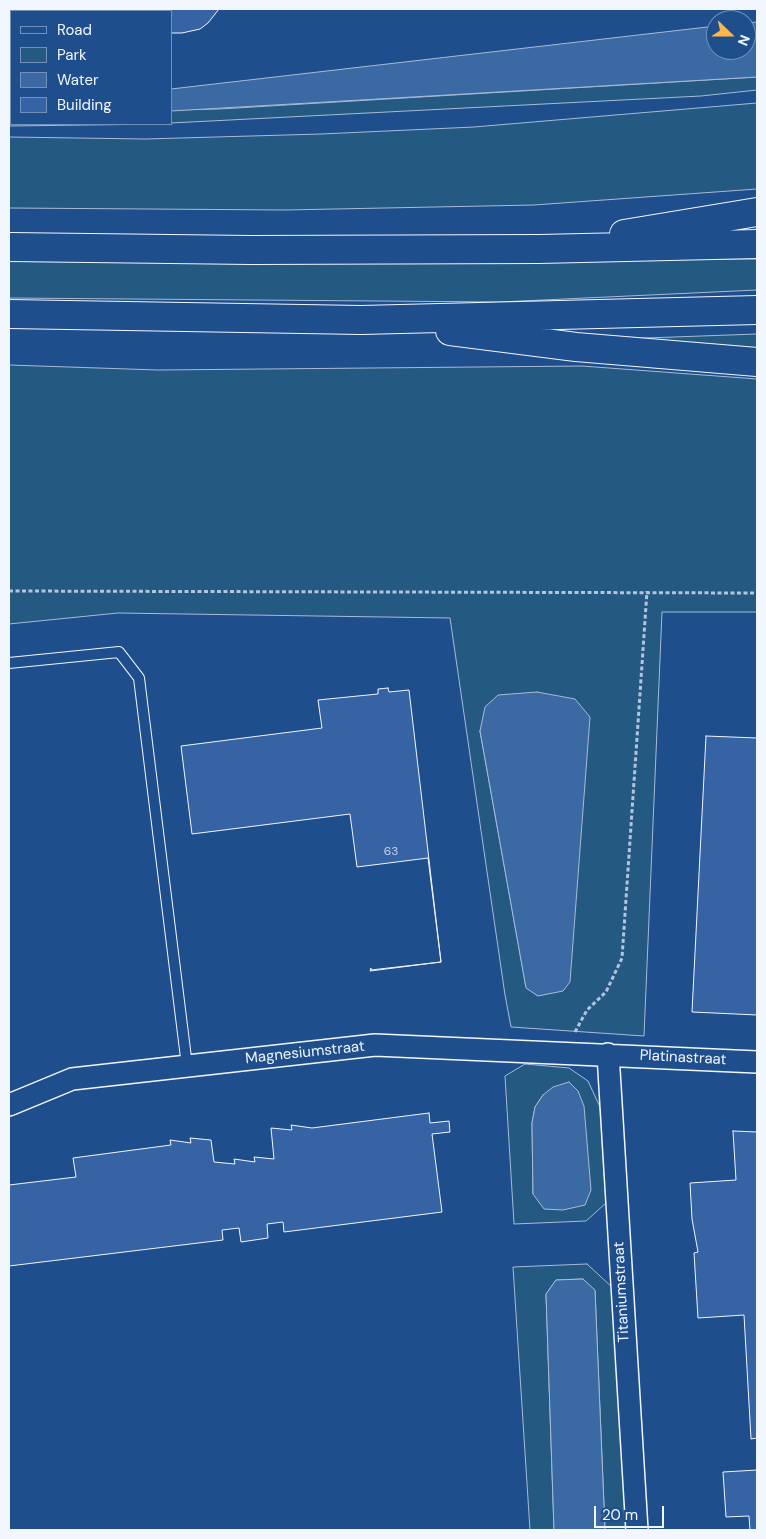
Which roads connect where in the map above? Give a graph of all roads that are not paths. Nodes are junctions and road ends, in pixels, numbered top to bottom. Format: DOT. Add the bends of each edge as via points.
graph roads {
  1 [pos="757,212"];
  2 [pos="757,244"];
  3 [pos="9,248"];
  4 [pos="539,249"];
  5 [pos="757,310"];
  6 [pos="9,314"];
  7 [pos="361,320"];
  8 [pos="757,362"];
  9 [pos="9,663"];
  10 [pos="608,1054"];
  11 [pos="757,1062"];
  12 [pos="187,1066"];
  13 [pos="9,1105"];
  14 [pos="637,1530"];
  1 -- 4 [label="highway"];
  2 -- 4 [label="highway"];
  3 -- 4 [label="highway"];
  5 -- 7 [label="highway"];
  6 -- 7 [label="highway"];
  7 -- 8 [label="highway" via="576,347"];
  9 -- 12 [label="lane" via="119,652 139,678"];
  10 -- 11 [label="street, Platinastraat"];
  10 -- 12 [label="street, Magnesiumstraat" via="375,1045"];
  10 -- 14 [label="street, Titaniumstraat"];
  12 -- 13 [label="street, Magnesiumstraat" via="72,1079"];
}
